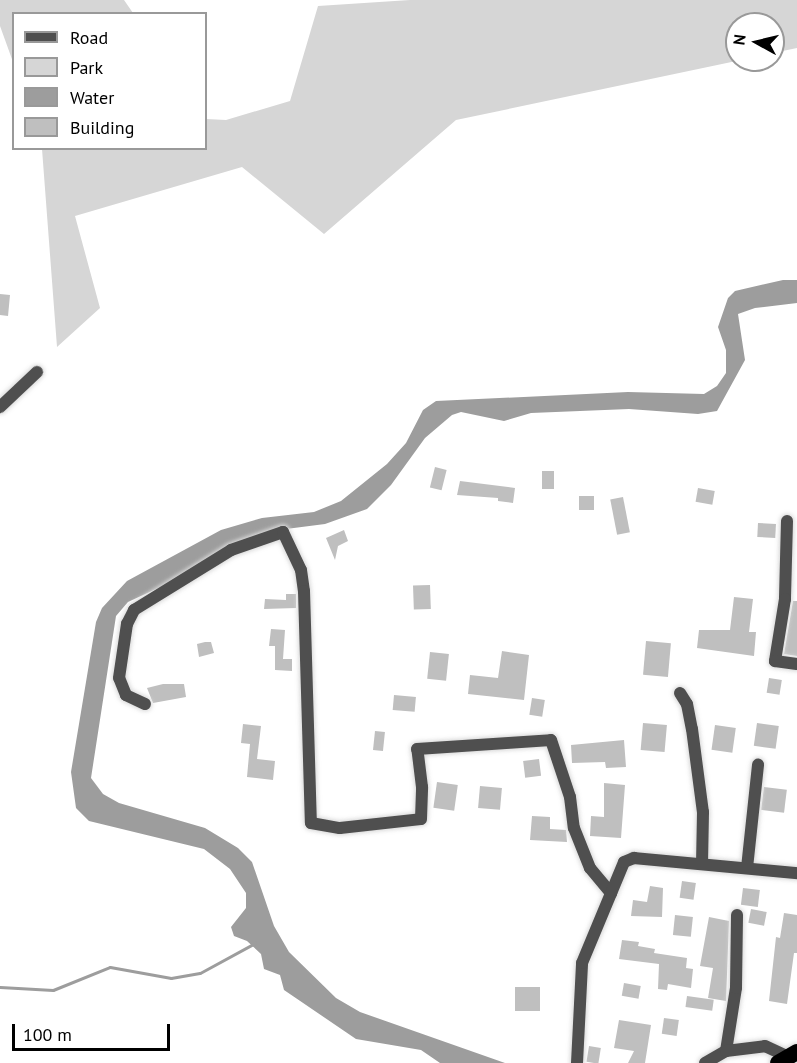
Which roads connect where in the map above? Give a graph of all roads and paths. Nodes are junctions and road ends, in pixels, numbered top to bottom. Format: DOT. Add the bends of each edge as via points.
graph roads {
  1 [pos="37,372"];
  2 [pos="0,407"];
  3 [pos="787,521"];
  4 [pos="797,664"];
  5 [pos="680,693"];
  6 [pos="145,704"];
  7 [pos="758,765"];
  8 [pos="702,864"];
  9 [pos="747,868"];
  10 [pos="797,873"];
  11 [pos="611,893"];
  12 [pos="737,915"];
  13 [pos="726,1051"];
  14 [pos="788,1057"];
  15 [pos="578,1063"];
  16 [pos="705,1063"];
  1 -- 2 [label="street"];
  3 -- 4 [label="street" via="785,599 775,662"];
  5 -- 8 [label="street" via="690,721 701,801"];
  6 -- 11 [label="street" via="126,695 118,678 127,624 134,610 231,550 283,532 301,570 304,591 310,823 340,828 421,819 417,749 551,740 570,797 574,828 591,868"];
  7 -- 9 [label="street"];
  8 -- 9 [label="street"];
  8 -- 11 [label="street" via="634,858 624,862"];
  9 -- 10 [label="street"];
  11 -- 15 [label="street" via="582,963"];
  12 -- 13 [label="street" via="736,988"];
  13 -- 14 [label="street" via="765,1046"];
  13 -- 16 [label="street"];
}
